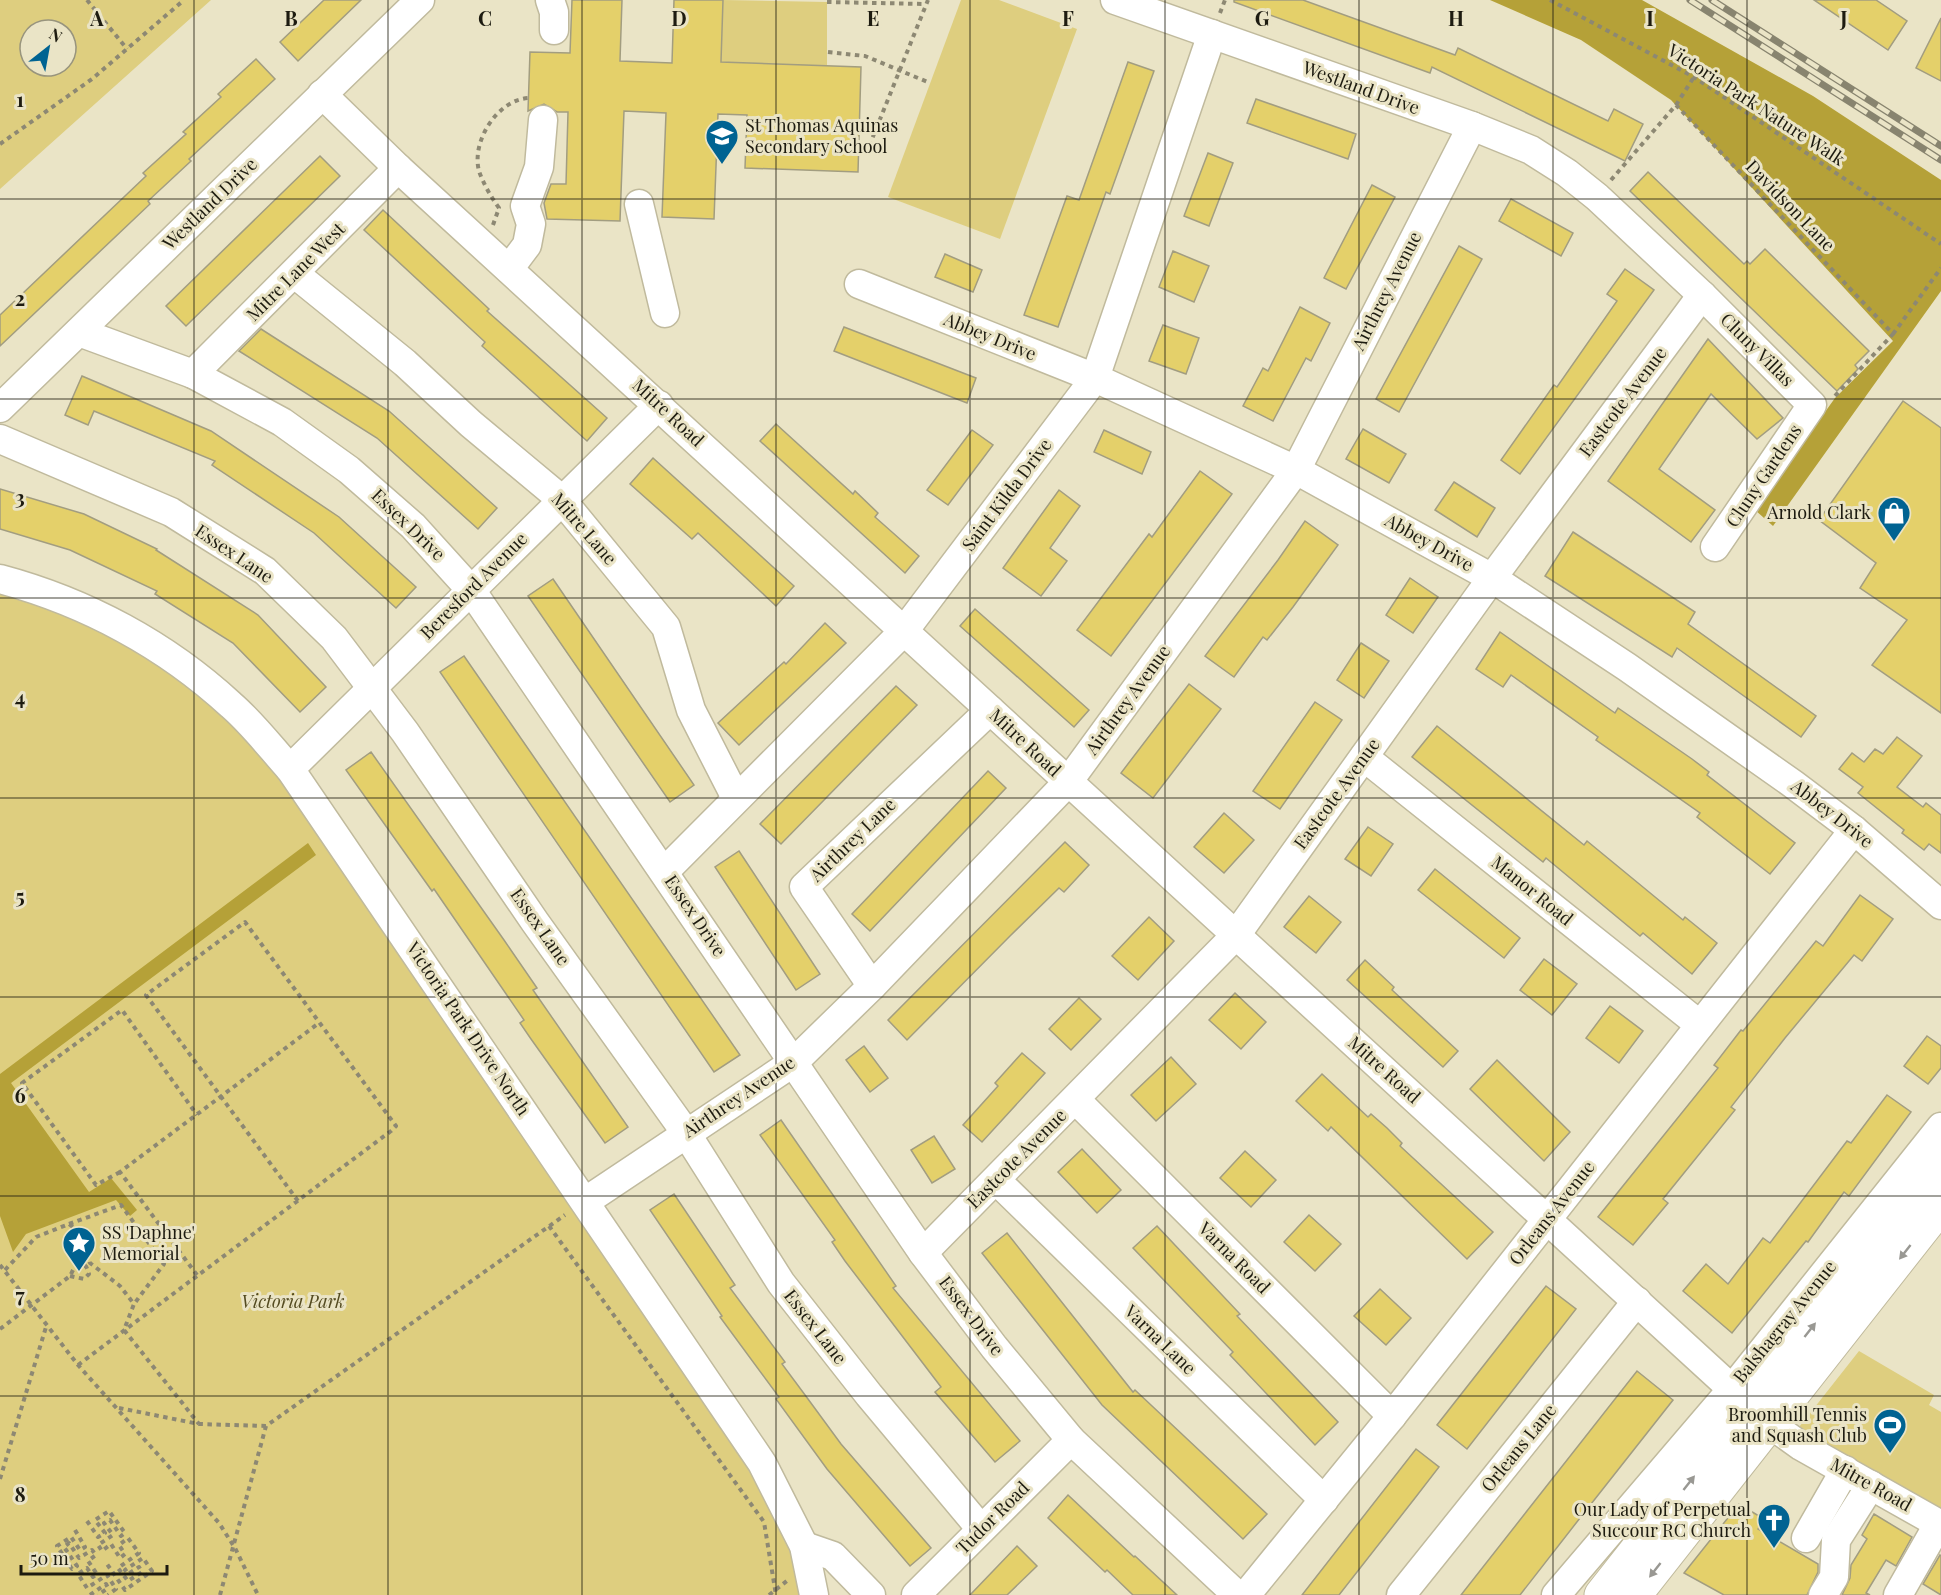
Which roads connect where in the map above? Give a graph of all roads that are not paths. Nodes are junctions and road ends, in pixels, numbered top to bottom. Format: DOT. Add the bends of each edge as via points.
graph roads {
  1 [pos="420,0"];
  2 [pos="550,0"];
  3 [pos="1115,0"];
  4 [pos="554,30"];
  5 [pos="1212,34"];
  6 [pos="322,94"];
  7 [pos="536,109"];
  8 [pos="1472,126"];
  9 [pos="398,168"];
  10 [pos="1597,197"];
  11 [pos="639,204"];
  12 [pos="509,269"];
  13 [pos="295,274"];
  14 [pos="859,284"];
  15 [pos="1702,295"];
  16 [pos="665,313"];
  17 [pos="79,332"];
  18 [pos="193,374"];
  19 [pos="1095,378"];
  20 [pos="659,405"];
  21 [pos="1812,405"];
  22 [pos="0,408"];
  23 [pos="0,439"];
  24 [pos="1296,470"];
  25 [pos="561,499"];
  26 [pos="1715,547"];
  27 [pos="1492,578"];
  28 [pos="0,579"];
  29 [pos="471,590"];
  30 [pos="904,631"];
  31 [pos="372,686"];
  32 [pos="990,710"];
  33 [pos="1364,757"];
  34 [pos="290,769"];
  35 [pos="1068,782"];
  36 [pos="736,798"];
  37 [pos="1854,830"];
  38 [pos="665,871"];
  39 [pos="1941,905"];
  40 [pos="1236,935"];
  41 [pos="872,986"];
  42 [pos="1700,1025"];
  43 [pos="794,1062"];
  44 [pos="1076,1100"];
  45 [pos="1941,1127"];
  46 [pos="686,1133"];
  47 [pos="1941,1164"];
  48 [pos="996,1180"];
  49 [pos="586,1201"];
  50 [pos="1941,1206"];
  51 [pos="1547,1219"];
  52 [pos="923,1253"];
  53 [pos="1637,1300"];
  54 [pos="1732,1389"];
  55 [pos="1392,1416"];
  56 [pos="1770,1424"];
  57 [pos="1071,1440"];
  58 [pos="1845,1470"];
  59 [pos="1871,1485"];
  60 [pos="1324,1500"];
  61 [pos="1940,1524"];
  62 [pos="981,1529"];
  63 [pos="1806,1538"];
  64 [pos="804,1546"];
  65 [pos="814,1595"];
  66 [pos="871,1595"];
  67 [pos="915,1595"];
  68 [pos="1237,1595"];
  69 [pos="1246,1595"];
  70 [pos="1401,1595"];
  71 [pos="1556,1595"];
  72 [pos="1601,1595"];
  73 [pos="1635,1595"];
  74 [pos="1823,1595"];
  75 [pos="1898,1595"];
  1 -- 6 [label="street, Westland Drive"];
  2 -- 4 [label="street"];
  3 -- 5 [label="street, Westland Drive"];
  5 -- 8 [label="street, Westland Drive"];
  5 -- 19 [label="street, Saint Kilda Drive"];
  6 -- 9 [label="street, Mitre Road"];
  6 -- 17 [label="street, Westland Drive"];
  7 -- 12 [label="street" via="539,166 525,206 531,224 527,245"];
  8 -- 10 [label="street, Westland Drive" via="1531,150"];
  8 -- 24 [label="street, Airthrey Avenue"];
  9 -- 12 [label="street, Mitre Road"];
  9 -- 13 [label="street, Mitre Lane West"];
  10 -- 15 [label="street, Cluny Villas"];
  11 -- 16 [label="street"];
  12 -- 20 [label="street, Mitre Road"];
  13 -- 18 [label="street, Mitre Lane West"];
  13 -- 25 [label="street, Mitre Lane" via="405,363"];
  14 -- 19 [label="street, Abbey Drive"];
  15 -- 21 [label="street, Cluny Villas"];
  15 -- 27 [label="street, Eastcote Avenue"];
  17 -- 18 [label="street, Essex Drive"];
  17 -- 22 [label="street, Westland Drive"];
  18 -- 29 [label="street, Essex Drive" via="282,422 349,470 413,526"];
  19 -- 24 [label="street, Abbey Drive"];
  19 -- 30 [label="street, Saint Kilda Drive"];
  20 -- 25 [label="street, Beresford Avenue"];
  20 -- 30 [label="street, Mitre Road"];
  21 -- 26 [label="street, Cluny Gardens"];
  23 -- 31 [label="street, Essex Lane" via="171,512 265,571 334,638"];
  24 -- 27 [label="street, Abbey Drive"];
  24 -- 35 [label="street, Airthrey Avenue"];
  25 -- 29 [label="street, Beresford Avenue"];
  25 -- 36 [label="street, Mitre Lane" via="666,627 691,710"];
  27 -- 33 [label="street, Eastcote Avenue"];
  27 -- 37 [label="street, Abbey Drive" via="1727,735"];
  28 -- 34 [label="street, Victoria Park Drive North" via="91,611 163,651 232,705"];
  29 -- 31 [label="street, Beresford Avenue"];
  29 -- 38 [label="street, Essex Drive"];
  30 -- 32 [label="street, Mitre Road"];
  30 -- 36 [label="street, Saint Kilda Drive"];
  31 -- 34 [label="street, Beresford Avenue"];
  31 -- 46 [label="street, Essex Lane"];
  32 -- 35 [label="street, Mitre Road"];
  32 -- 41 [label="street, Airthrey Lane" via="804,887"];
  33 -- 40 [label="street, Eastcote Avenue"];
  33 -- 42 [label="street, Manor Road"];
  34 -- 49 [label="street, Victoria Park Drive North"];
  35 -- 40 [label="street, Mitre Road"];
  35 -- 41 [label="street, Airthrey Avenue"];
  36 -- 38 [label="street, Saint Kilda Drive"];
  37 -- 39 [label="street, Abbey Drive"];
  37 -- 42 [label="street, Orleans Avenue"];
  38 -- 43 [label="street, Essex Drive"];
  40 -- 44 [label="street, Eastcote Avenue"];
  40 -- 51 [label="street, Mitre Road"];
  41 -- 43 [label="street, Airthrey Avenue"];
  42 -- 51 [label="street, Orleans Avenue"];
  43 -- 46 [label="street, Airthrey Avenue"];
  43 -- 52 [label="street, Essex Drive"];
  44 -- 48 [label="street, Eastcote Avenue"];
  44 -- 55 [label="street, Varna Road"];
  45 -- 54 [label="street, Balshagray Avenue"];
  46 -- 49 [label="street, Airthrey Avenue"];
  46 -- 62 [label="street, Essex Lane" via="782,1283"];
  72 -- 47 [label="main road, Balshagray Avenue, one-way"];
  48 -- 52 [label="street, Eastcote Avenue"];
  48 -- 60 [label="street, Varna Lane"];
  49 -- 64 [label="street, Victoria Park Drive North" via="762,1463"];
  50 -- 56 [label="main road, one-way"];
  51 -- 53 [label="street, Mitre Road"];
  51 -- 55 [label="street, Orleans Avenue"];
  52 -- 57 [label="street, Essex Drive"];
  53 -- 54 [label="street, Mitre Road"];
  53 -- 70 [label="street, Orleans Lane"];
  54 -- 71 [label="street, Balshagray Avenue"];
  55 -- 60 [label="street, Orleans Avenue"];
  56 -- 58 [label="street, Mitre Road"];
  56 -- 73 [label="main road, one-way"];
  57 -- 62 [label="street, Tudor Road"];
  57 -- 68 [label="street, Essex Drive"];
  58 -- 59 [label="street, Mitre Road"];
  58 -- 63 [label="street"];
  59 -- 61 [label="street, Mitre Road"];
  59 -- 74 [label="street" via="1836,1540 1834,1578"];
  60 -- 69 [label="street, Orleans Avenue"];
  61 -- 75 [label="street"];
  62 -- 67 [label="street, Tudor Road"];
  64 -- 65 [label="street, Victoria Park Drive North"];
  64 -- 66 [label="street" via="833,1556"];
}
